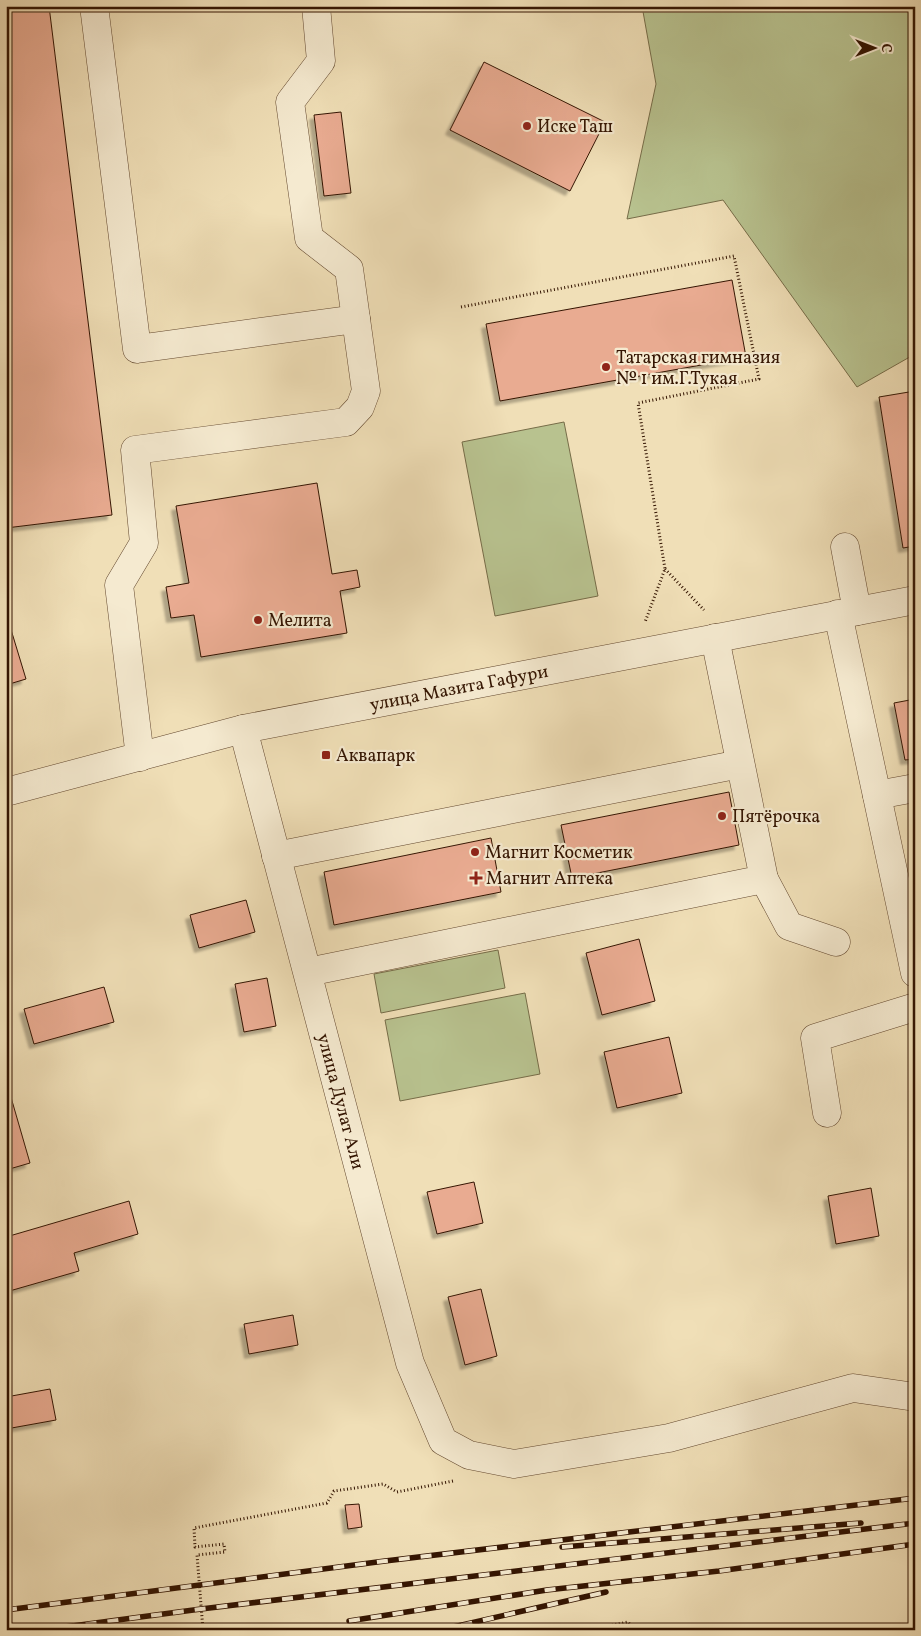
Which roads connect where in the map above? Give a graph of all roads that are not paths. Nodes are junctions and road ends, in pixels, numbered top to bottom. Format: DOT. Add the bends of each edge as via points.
graph roads {
  1 [pos="94,6"];
  2 [pos="316,6"];
  3 [pos="356,320"];
  4 [pos="846,547"];
  5 [pos="915,600"];
  6 [pos="848,612"];
  7 [pos="715,638"];
  8 [pos="243,729"];
  9 [pos="140,757"];
  10 [pos="740,764"];
  11 [pos="915,788"];
  12 [pos="6,792"];
  13 [pos="877,795"];
  14 [pos="276,856"];
  15 [pos="903,866"];
  16 [pos="764,880"];
  17 [pos="836,942"];
  18 [pos="308,972"];
  19 [pos="915,973"];
  20 [pos="915,1007"];
  21 [pos="827,1113"];
  22 [pos="915,1397"];
  1 -- 3 [label="street" via="137,349"];
  2 -- 3 [label="street" via="321,61 290,102 309,238 350,269"];
  3 -- 9 [label="street" via="366,391 360,407 346,422 135,450 144,543 119,585"];
  4 -- 6 [label="street"];
  5 -- 6 [label="street, улица Мазита Гафури"];
  6 -- 7 [label="street, улица Мазита Гафури"];
  6 -- 13 [label="street"];
  7 -- 8 [label="street, улица Мазита Гафури"];
  7 -- 10 [label="street"];
  8 -- 9 [label="street, улица Мазита Гафури"];
  8 -- 14 [label="street, улица Дулат Али"];
  9 -- 12 [label="street, улица Мазита Гафури"];
  10 -- 14 [label="street"];
  10 -- 16 [label="street"];
  11 -- 13 [label="street"];
  13 -- 15 [label="street"];
  14 -- 18 [label="street, улица Дулат Али"];
  15 -- 19 [label="street"];
  16 -- 17 [label="street" via="789,926"];
  16 -- 18 [label="street"];
  18 -- 22 [label="street, улица Дулат Али" via="410,1363 443,1441 469,1455 514,1464 659,1440 853,1388"];
  20 -- 21 [label="street" via="815,1038"];
}
